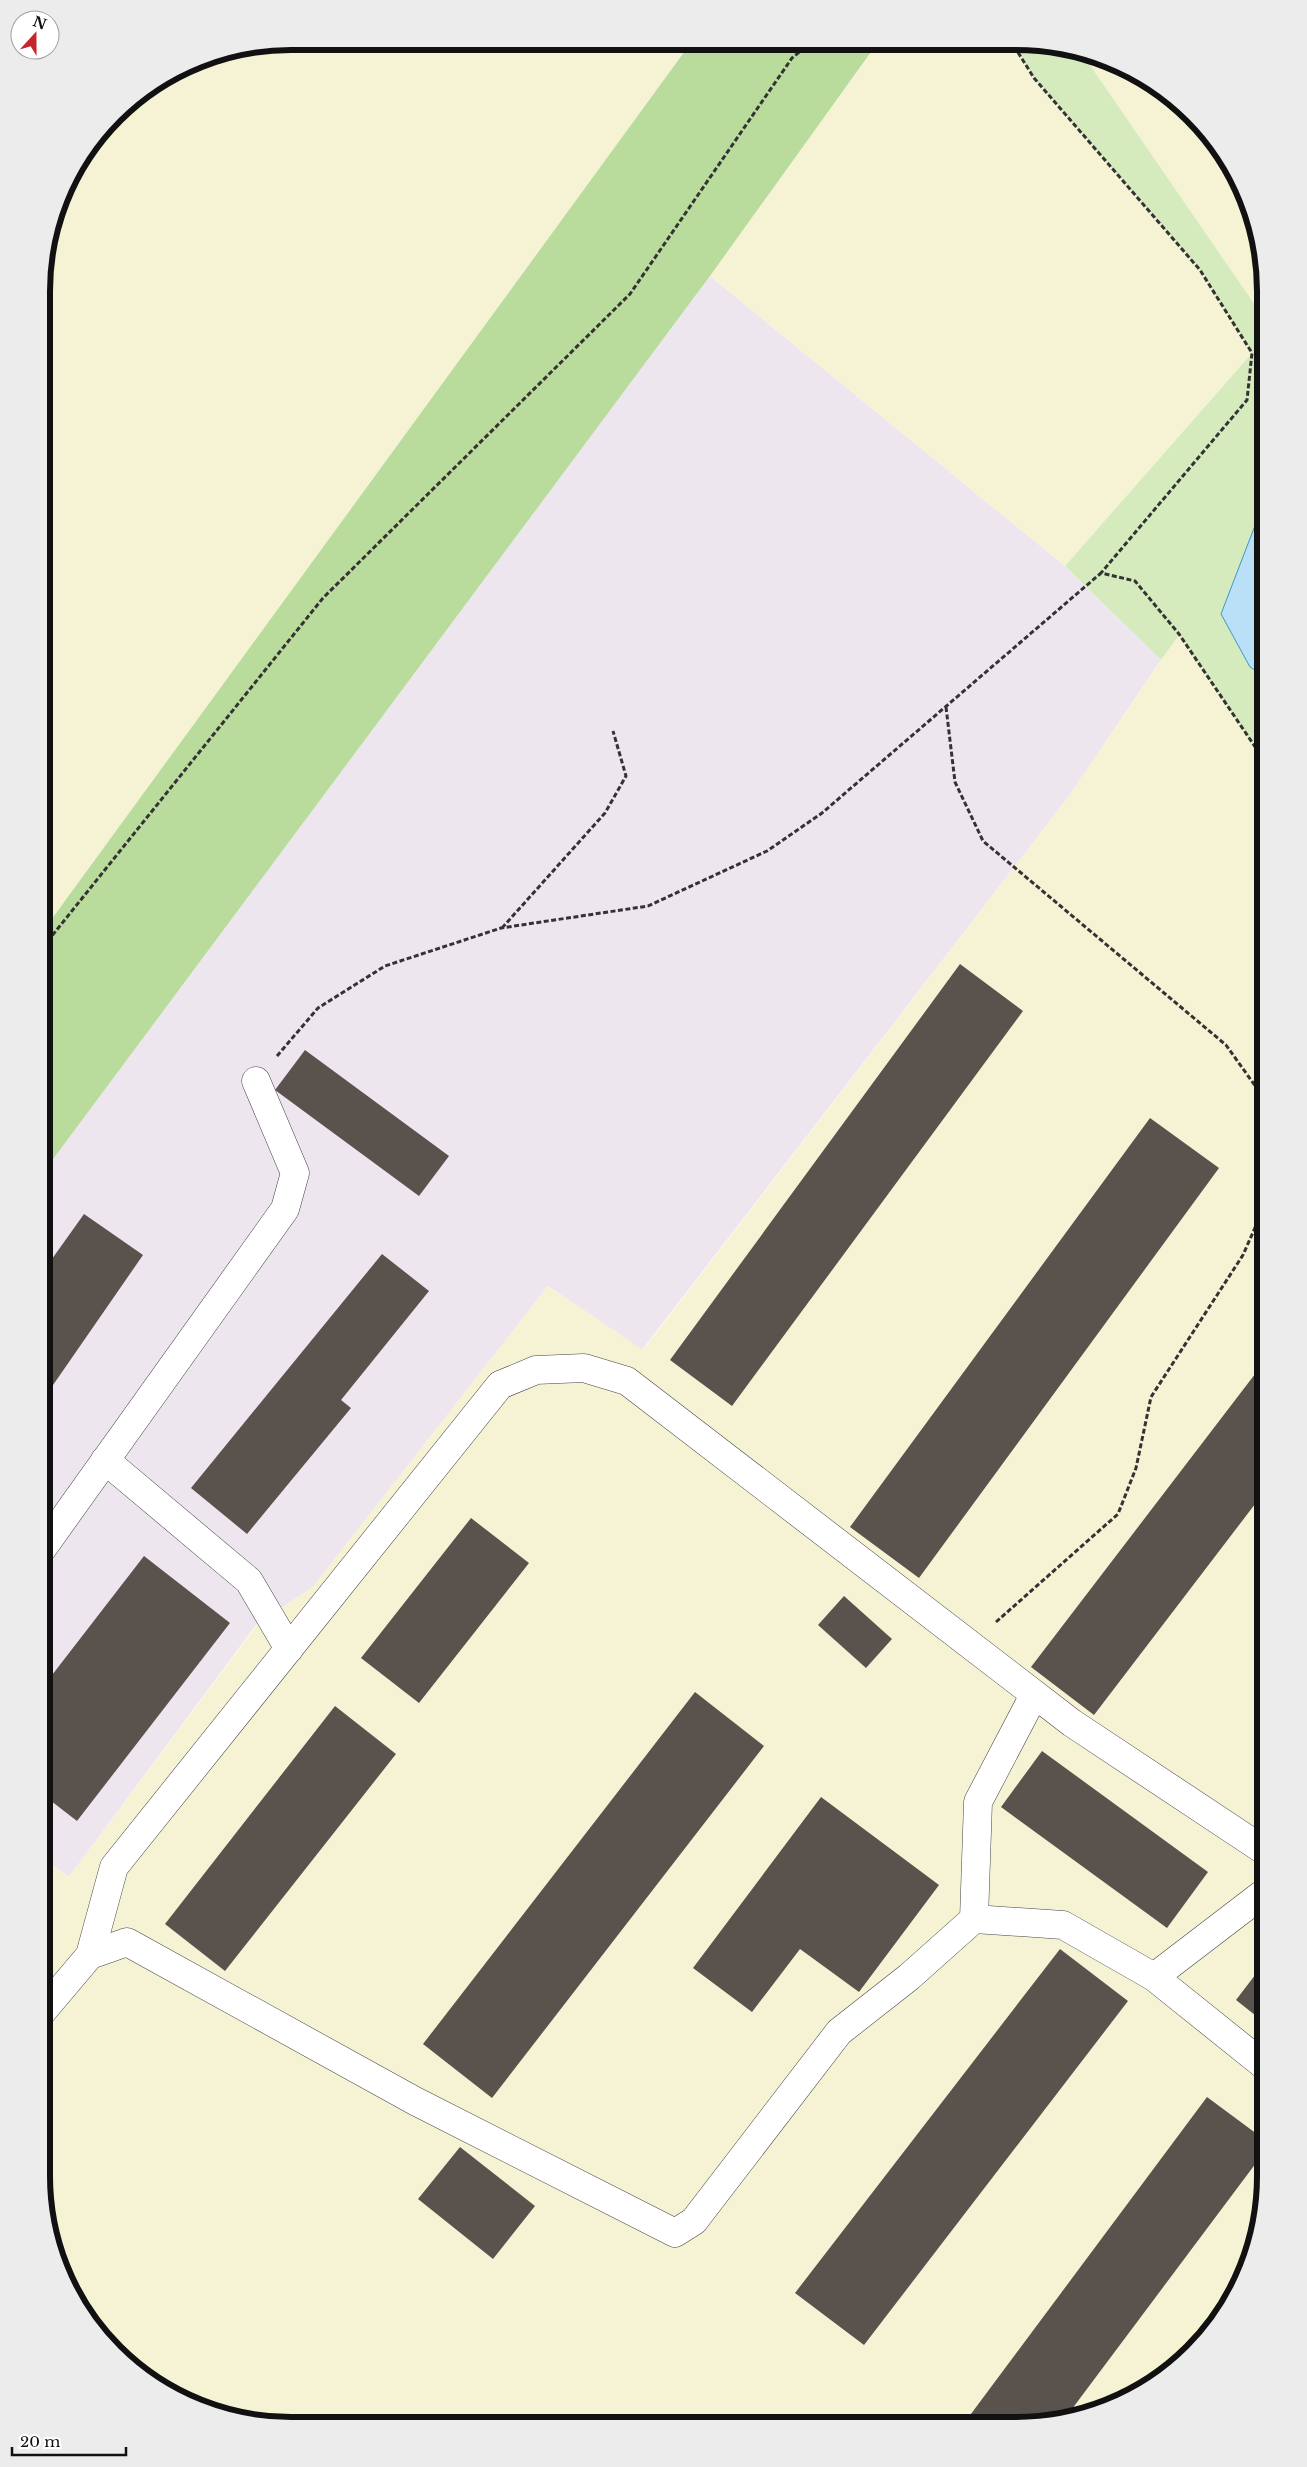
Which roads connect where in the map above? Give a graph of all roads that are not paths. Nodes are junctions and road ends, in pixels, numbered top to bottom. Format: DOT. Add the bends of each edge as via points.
graph roads {
  1 [pos="256,1081"];
  2 [pos="105,1460"];
  3 [pos="50,1538"];
  4 [pos="289,1649"];
  5 [pos="1034,1695"];
  6 [pos="1257,1846"];
  7 [pos="1257,1898"];
  8 [pos="974,1919"];
  9 [pos="90,1955"];
  10 [pos="1154,1977"];
  11 [pos="50,2002"];
  12 [pos="1257,2060"];
  1 -- 2 [label="lane" via="295,1173 285,1209"];
  2 -- 3 [label="lane"];
  2 -- 4 [label="lane" via="248,1581"];
  4 -- 5 [label="lane" via="500,1385 536,1370 584,1368 627,1381"];
  4 -- 9 [label="lane" via="114,1866"];
  5 -- 6 [label="lane"];
  5 -- 8 [label="lane" via="978,1802"];
  7 -- 10 [label="lane"];
  8 -- 9 [label="lane" via="909,1977 839,2032 694,2221 675,2233 415,2101 127,1942"];
  8 -- 10 [label="lane" via="1063,1925"];
  9 -- 11 [label="lane"];
  10 -- 12 [label="lane"];
}
